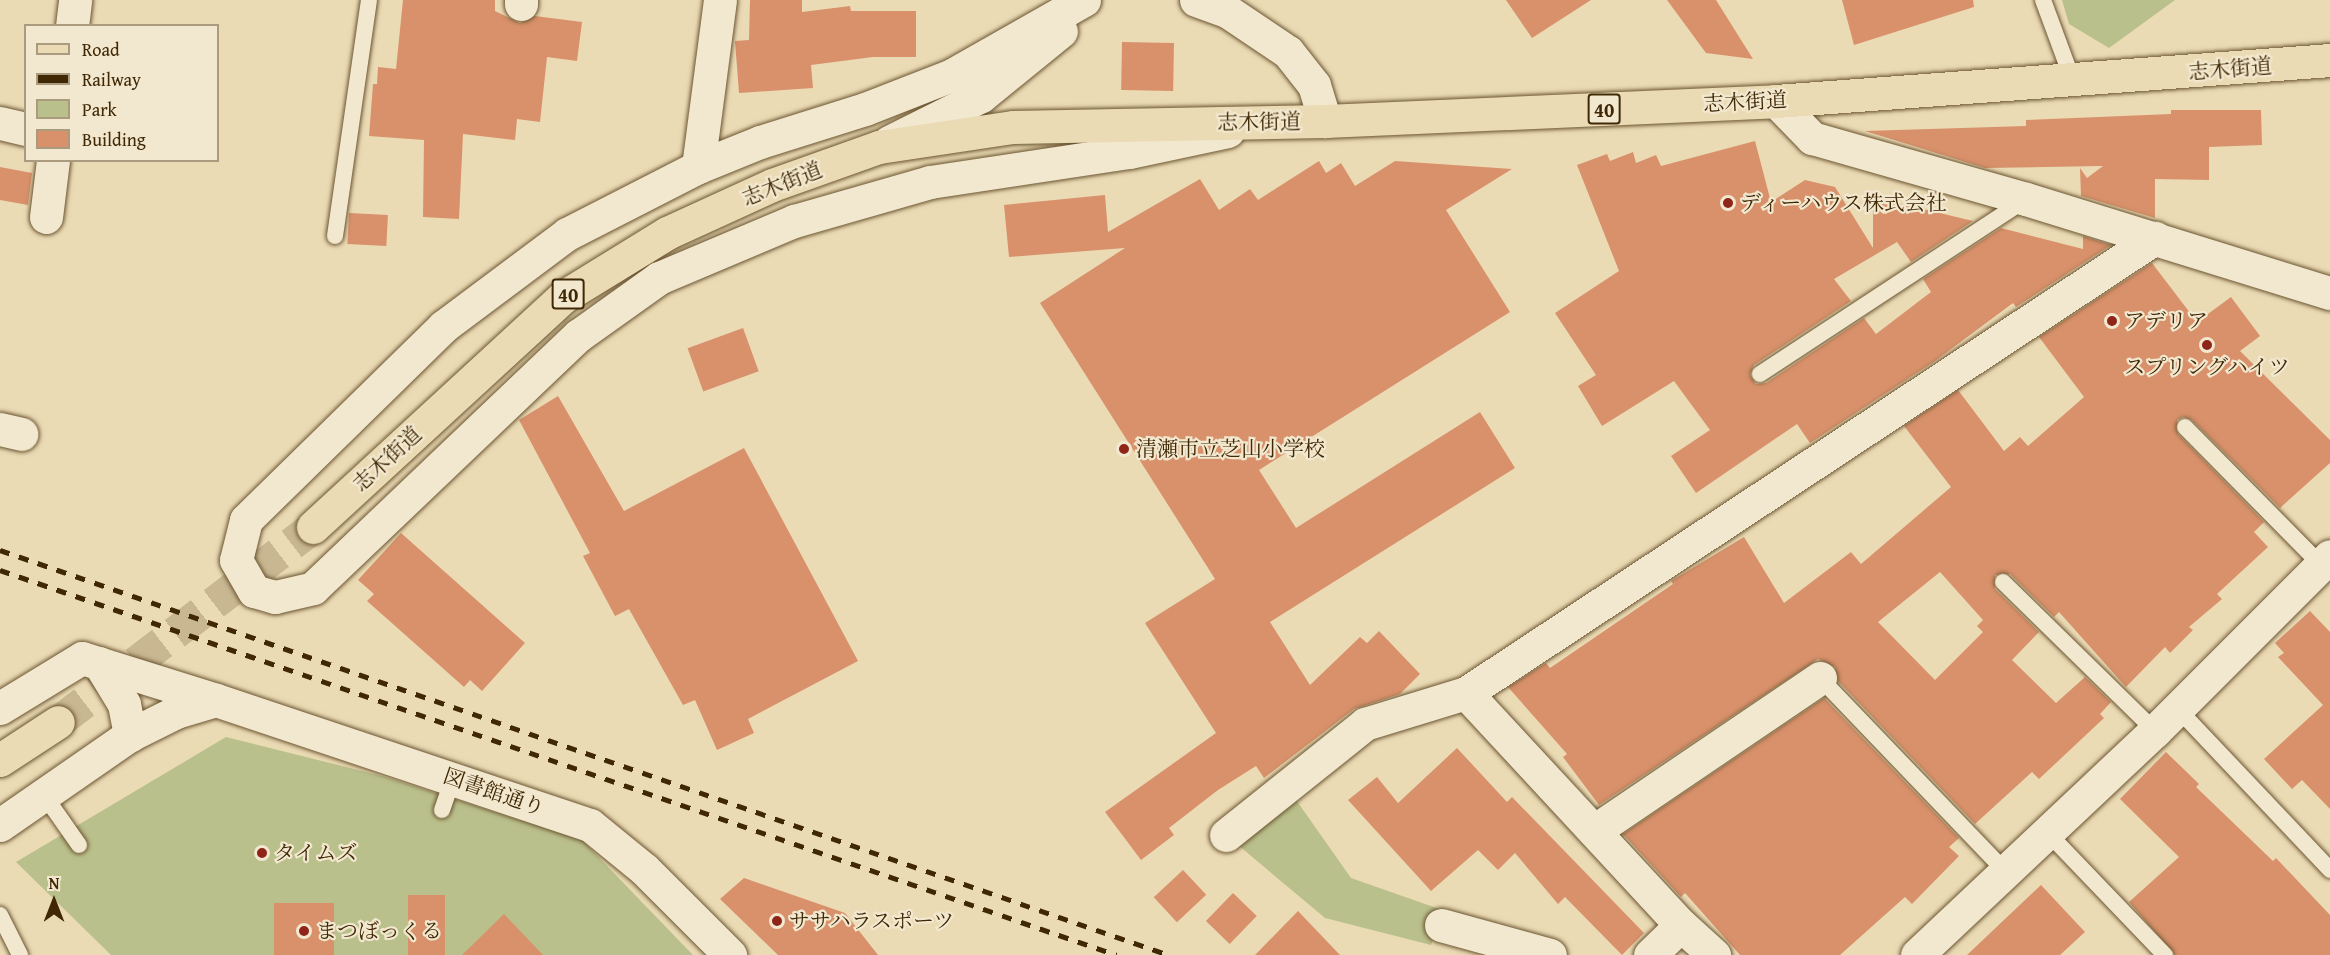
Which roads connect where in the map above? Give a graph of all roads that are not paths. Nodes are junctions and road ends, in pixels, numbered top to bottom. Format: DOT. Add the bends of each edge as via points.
graph roads {
  1 [pos="75,0"];
  2 [pos="369,0"];
  3 [pos="720,0"];
  4 [pos="1084,0"];
  5 [pos="1098,0"];
  6 [pos="1196,0"];
  7 [pos="2043,0"];
  8 [pos="72,24"];
  9 [pos="2330,60"];
  10 [pos="2073,81"];
  11 [pos="1776,101"];
  12 [pos="1274,121"];
  13 [pos="1325,121"];
  14 [pos="0,123"];
  15 [pos="24,129"];
  16 [pos="879,147"];
  17 [pos="53,162"];
  18 [pos="698,167"];
  19 [pos="2026,199"];
  20 [pos="46,217"];
  21 [pos="335,236"];
  22 [pos="2156,238"];
  23 [pos="2330,293"];
  24 [pos="1760,374"];
  25 [pos="2185,427"];
  26 [pos="313,527"];
  27 [pos="2327,565"];
  28 [pos="2003,582"];
  29 [pos="99,663"];
  30 [pos="1820,678"];
  31 [pos="1466,693"];
  32 [pos="216,700"];
  33 [pos="0,708"];
  34 [pos="2177,708"];
  35 [pos="58,722"];
  36 [pos="2156,731"];
  37 [pos="130,735"];
  38 [pos="0,760"];
  39 [pos="453,778"];
  40 [pos="44,795"];
  41 [pos="442,810"];
  42 [pos="0,825"];
  43 [pos="1594,831"];
  44 [pos="2046,831"];
  45 [pos="1226,835"];
  46 [pos="79,845"];
  47 [pos="2330,870"];
  48 [pos="2006,872"];
  49 [pos="0,915"];
  50 [pos="1441,925"];
  51 [pos="1681,925"];
  52 [pos="20,955"];
  53 [pos="730,955"];
  54 [pos="1550,955"];
  55 [pos="1650,955"];
  56 [pos="1714,955"];
  57 [pos="1917,955"];
  58 [pos="2165,955"];
  1 -- 8 [label="street"];
  2 -- 21 [label="lane"];
  3 -- 18 [label="street"];
  4 -- 18 [label="street" via="952,75"];
  5 -- 16 [label="street" via="981,96"];
  6 -- 13 [label="street" via="1227,10 1288,52 1314,85"];
  7 -- 10 [label="lane"];
  9 -- 10 [label="main road, 志木街道 / 40"];
  10 -- 11 [label="main road, 志木街道 / 40"];
  11 -- 13 [label="main road, 志木街道 / 40"];
  11 -- 19 [label="street" via="1812,138"];
  12 -- 13 [label="main road, 志木街道 / 40"];
  12 -- 16 [label="main road, 志木街道 / 40" via="1013,127"];
  12 -- 18 [label="street" via="1129,152 930,182 794,221 659,278 579,335 313,588 275,597 254,591 236,560 246,520 444,326 567,234"];
  14 -- 15 [label="street"];
  16 -- 26 [label="main road, 志木街道 / 40" via="772,185 668,233 563,297"];
  17 -- 20 [label="street"];
  19 -- 22 [label="street"];
  19 -- 24 [label="lane"];
  22 -- 23 [label="street"];
  22 -- 31 [label="street"];
  25 -- 27 [label="lane"];
  27 -- 34 [label="street"];
  28 -- 36 [label="lane"];
  29 -- 32 [label="street, 図書館通り"];
  29 -- 33 [label="street" via="82,658"];
  29 -- 37 [label="street" via="124,704"];
  30 -- 43 [label="street"];
  30 -- 48 [label="lane"];
  31 -- 43 [label="street"];
  31 -- 45 [label="street" via="1365,724"];
  32 -- 37 [label="street" via="176,712"];
  32 -- 39 [label="street, 図書館通り"];
  34 -- 36 [label="street"];
  34 -- 47 [label="lane"];
  35 -- 38 [label="main road"];
  36 -- 44 [label="street"];
  37 -- 40 [label="street"];
  39 -- 41 [label="lane"];
  39 -- 53 [label="street, 図書館通り" via="590,825 644,869"];
  40 -- 42 [label="street"];
  40 -- 46 [label="lane"];
  43 -- 51 [label="street"];
  44 -- 48 [label="street"];
  44 -- 58 [label="lane"];
  48 -- 57 [label="street"];
  49 -- 52 [label="lane"];
  50 -- 54 [label="street"];
  51 -- 55 [label="street"];
  51 -- 56 [label="street"];
}
